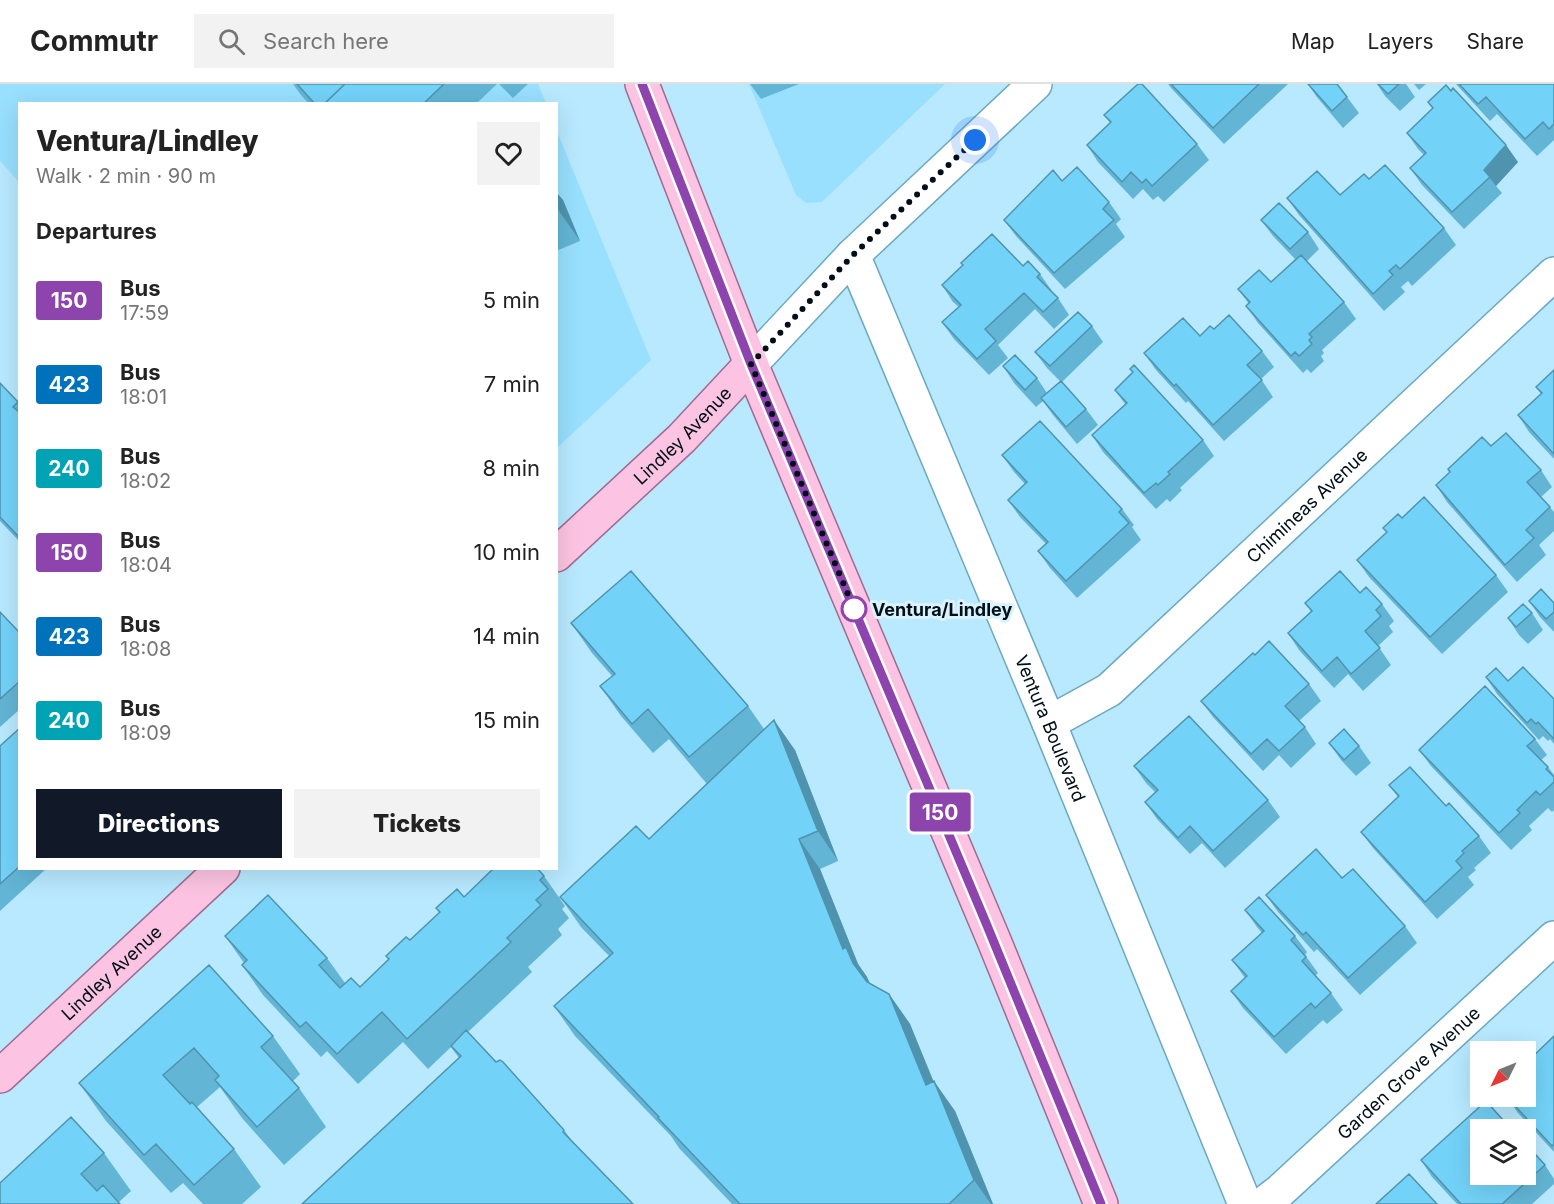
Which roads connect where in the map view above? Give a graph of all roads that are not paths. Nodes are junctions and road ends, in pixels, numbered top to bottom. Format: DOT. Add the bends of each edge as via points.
graph roads {
  1 [pos="642,84"];
  2 [pos="1035,84"];
  3 [pos="853,255"];
  4 [pos="1554,274"];
  5 [pos="751,364"];
  6 [pos="558,553"];
  7 [pos="1049,723"];
  8 [pos="221,870"];
  9 [pos="1554,938"];
  10 [pos="0,1076"];
  11 [pos="1101,1204"];
  12 [pos="1245,1204"];
  13 [pos="1263,1204"];
  1 -- 5 [label="main road"];
  2 -- 3 [label="street, Lindley Avenue"];
  3 -- 5 [label="street, Lindley Avenue"];
  3 -- 7 [label="street, Ventura Boulevard"];
  4 -- 7 [label="street, Chimineas Avenue" via="1109,690"];
  5 -- 6 [label="main road, Lindley Avenue" via="682,438"];
  5 -- 11 [label="main road"];
  7 -- 12 [label="street, Ventura Boulevard"];
  8 -- 10 [label="main road, Lindley Avenue"];
  9 -- 13 [label="street, Garden Grove Avenue"];
}
